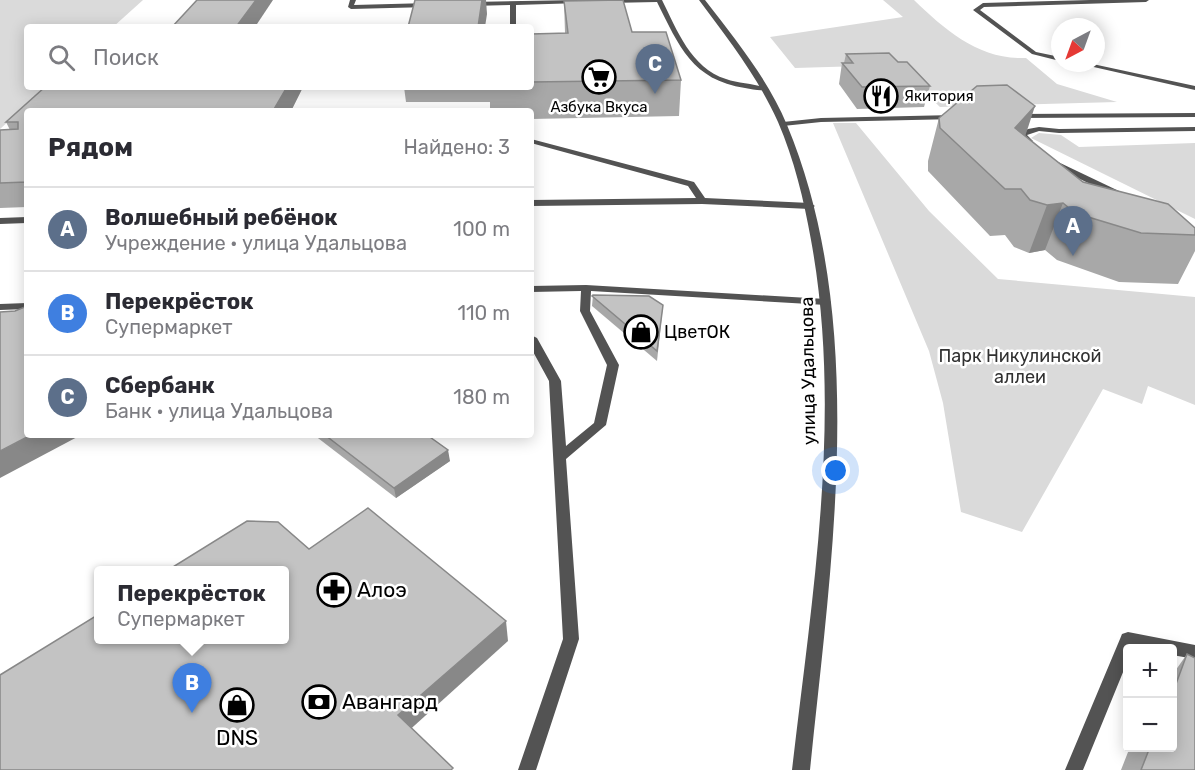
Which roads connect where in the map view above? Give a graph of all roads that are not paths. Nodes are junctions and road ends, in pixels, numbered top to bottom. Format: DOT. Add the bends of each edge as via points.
graph roads {
  1 [pos="353,0"];
  2 [pos="659,0"];
  3 [pos="702,0"];
  4 [pos="1146,0"];
  5 [pos="609,1"];
  6 [pos="591,2"];
  7 [pos="600,2"];
  8 [pos="466,4"];
  9 [pos="513,4"];
  10 [pos="432,5"];
  11 [pos="513,24"];
  12 [pos="1051,57"];
  13 [pos="1105,69"];
  14 [pos="1195,88"];
  15 [pos="764,89"];
  16 [pos="1195,115"];
  17 [pos="964,117"];
  18 [pos="1010,117"];
  19 [pos="783,124"];
  20 [pos="1195,129"];
  21 [pos="534,142"];
  22 [pos="1034,145"];
  23 [pos="1047,157"];
  24 [pos="1127,199"];
  25 [pos="702,201"];
  26 [pos="534,203"];
  27 [pos="810,206"];
  28 [pos="24,220"];
  29 [pos="0,221"];
  30 [pos="586,288"];
  31 [pos="534,290"];
  32 [pos="826,302"];
  33 [pos="24,306"];
  34 [pos="0,307"];
  35 [pos="534,343"];
  36 [pos="560,458"];
  37 [pos="1195,652"];
  38 [pos="527,770"];
  39 [pos="801,770"];
  40 [pos="1074,770"];
  1 -- 10 [label="street" via="351,7"];
  2 -- 5 [label="street"];
  2 -- 15 [label="street" via="687,55 705,74 731,84"];
  3 -- 15 [label="street, улица Удальцова"];
  4 -- 12 [label="street" via="983,5 976,10 1034,53"];
  5 -- 7 [label="street"];
  6 -- 9 [label="street"];
  8 -- 9 [label="street"];
  9 -- 11 [label="street"];
  13 -- 14 [label="street"];
  15 -- 19 [label="street, улица Удальцова"];
  16 -- 18 [label="street"];
  17 -- 19 [label="street"];
  19 -- 27 [label="street, улица Удальцова"];
  20 -- 22 [label="street" via="1028,130 1022,135"];
  21 -- 25 [label="street" via="691,184"];
  23 -- 24 [label="street"];
  25 -- 26 [label="street"];
  25 -- 27 [label="street"];
  27 -- 32 [label="street, улица Удальцова"];
  28 -- 29 [label="street"];
  30 -- 31 [label="street"];
  30 -- 32 [label="street"];
  30 -- 36 [label="street" via="585,311 613,365 600,425"];
  32 -- 39 [label="street, улица Удальцова" via="826,522"];
  33 -- 34 [label="street"];
  35 -- 36 [label="street" via="555,381"];
  36 -- 38 [label="street" via="571,639"];
  37 -- 40 [label="street" via="1128,639"];
}
